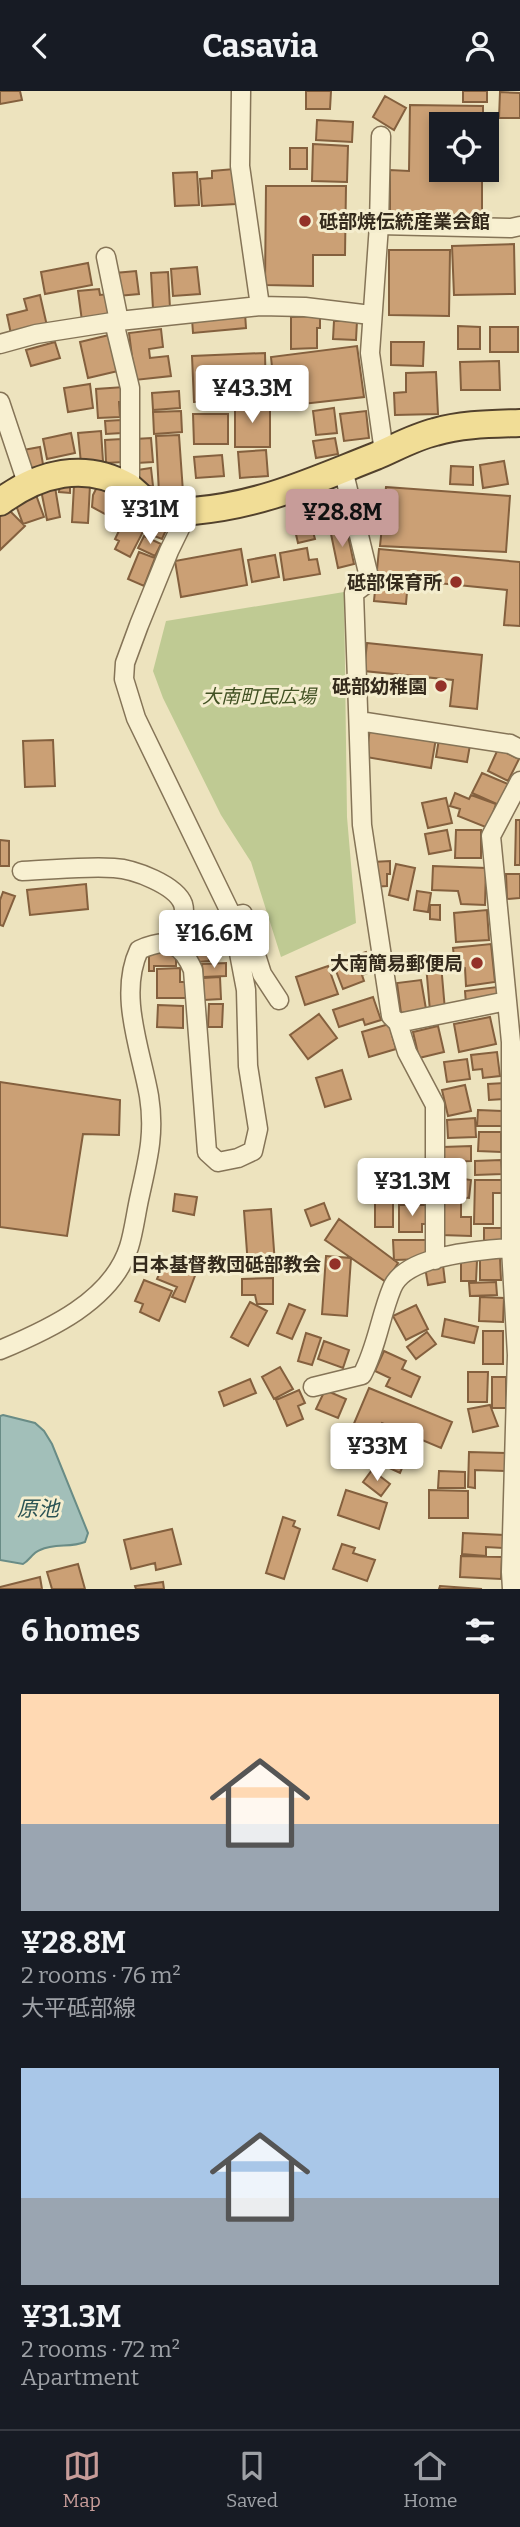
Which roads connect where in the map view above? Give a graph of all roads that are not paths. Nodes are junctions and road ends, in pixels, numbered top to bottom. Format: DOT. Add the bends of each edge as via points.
graph roads {
  1 [pos="241,91"];
  2 [pos="381,136"];
  3 [pos="379,225"];
  4 [pos="520,226"];
  5 [pos="106,257"];
  6 [pos="260,306"];
  7 [pos="372,315"];
  8 [pos="117,322"];
  9 [pos="0,344"];
  10 [pos="0,402"];
  11 [pos="520,423"];
  12 [pos="384,452"];
  13 [pos="343,469"];
  14 [pos="27,483"];
  15 [pos="130,488"];
  16 [pos="0,502"];
  17 [pos="188,512"];
  18 [pos="359,721"];
  19 [pos="520,749"];
  20 [pos="520,781"];
  21 [pos="22,871"];
  22 [pos="232,916"];
  23 [pos="175,946"];
  24 [pos="279,1000"];
  25 [pos="507,1001"];
  26 [pos="398,1023"];
  27 [pos="515,1059"];
  28 [pos="514,1258"];
  29 [pos="435,1260"];
  30 [pos="0,1350"];
  31 [pos="313,1387"];
  32 [pos="512,1589"];
  1 -- 6 [label="street" via="240,166"];
  2 -- 3 [label="street"];
  3 -- 4 [label="street"];
  3 -- 7 [label="street"];
  5 -- 8 [label="street"];
  6 -- 7 [label="street"];
  6 -- 8 [label="street"];
  7 -- 12 [label="street" via="370,353"];
  8 -- 9 [label="street"];
  8 -- 15 [label="street" via="130,388"];
  10 -- 14 [label="street"];
  11 -- 12 [label="main road" via="437,431"];
  12 -- 13 [label="main road"];
  13 -- 17 [label="main road" via="249,503"];
  13 -- 18 [label="street" via="370,581 354,593"];
  14 -- 15 [label="main road" via="75,472 95,474"];
  14 -- 16 [label="main road"];
  15 -- 17 [label="main road" via="145,500"];
  17 -- 22 [label="street" via="134,637 124,679 136,718"];
  18 -- 19 [label="street"];
  18 -- 26 [label="street" via="362,825 391,1016"];
  20 -- 25 [label="street" via="491,836"];
  21 -- 23 [label="street" via="117,868 160,882 177,892 184,907"];
  22 -- 23 [label="street" via="246,990 248,1066 258,1129 253,1151 237,1158 218,1162 207,1152 193,970 185,952"];
  22 -- 24 [label="street" via="243,914 262,974"];
  23 -- 30 [label="street" via="153,943 139,950 131,966 135,1041 153,1130 129,1248 110,1281 83,1307 46,1331"];
  25 -- 26 [label="street"];
  25 -- 27 [label="street"];
  26 -- 29 [label="street" via="407,1052 435,1105"];
  27 -- 28 [label="street"];
  28 -- 29 [label="street" via="470,1251"];
  28 -- 32 [label="street" via="517,1355"];
  29 -- 31 [label="street" via="416,1265 393,1285 362,1375"];
}
